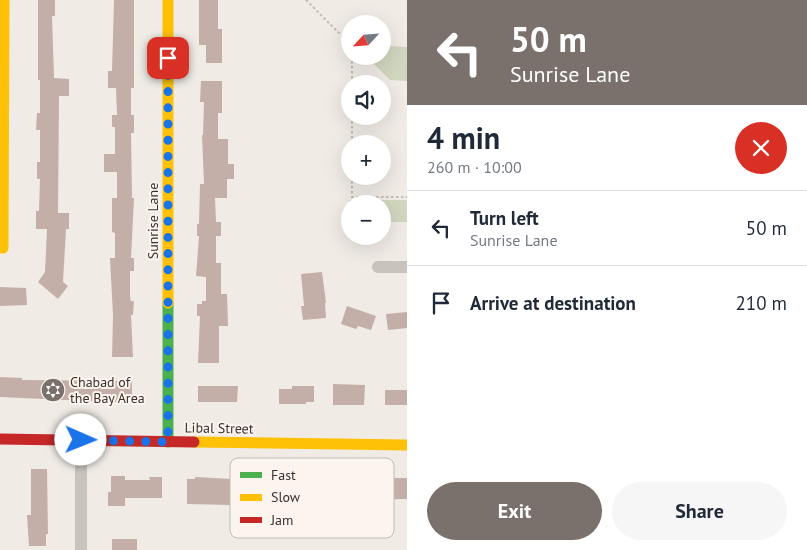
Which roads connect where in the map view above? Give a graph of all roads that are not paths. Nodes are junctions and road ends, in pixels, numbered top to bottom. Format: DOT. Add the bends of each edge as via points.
graph roads {
  1 [pos="4,0"];
  2 [pos="168,0"];
  3 [pos="2,84"];
  4 [pos="2,248"];
  5 [pos="378,267"];
  6 [pos="407,267"];
  7 [pos="0,439"];
  8 [pos="81,440"];
  9 [pos="168,442"];
  10 [pos="407,445"];
  11 [pos="81,550"];
  1 -- 3 [label="street"];
  2 -- 9 [label="street, Sunrise Lane"];
  3 -- 4 [label="street"];
  5 -- 6 [label="street"];
  7 -- 8 [label="street, Libal Street"];
  8 -- 9 [label="street, Libal Street"];
  8 -- 11 [label="street"];
  9 -- 10 [label="street, Libal Street"];
}
